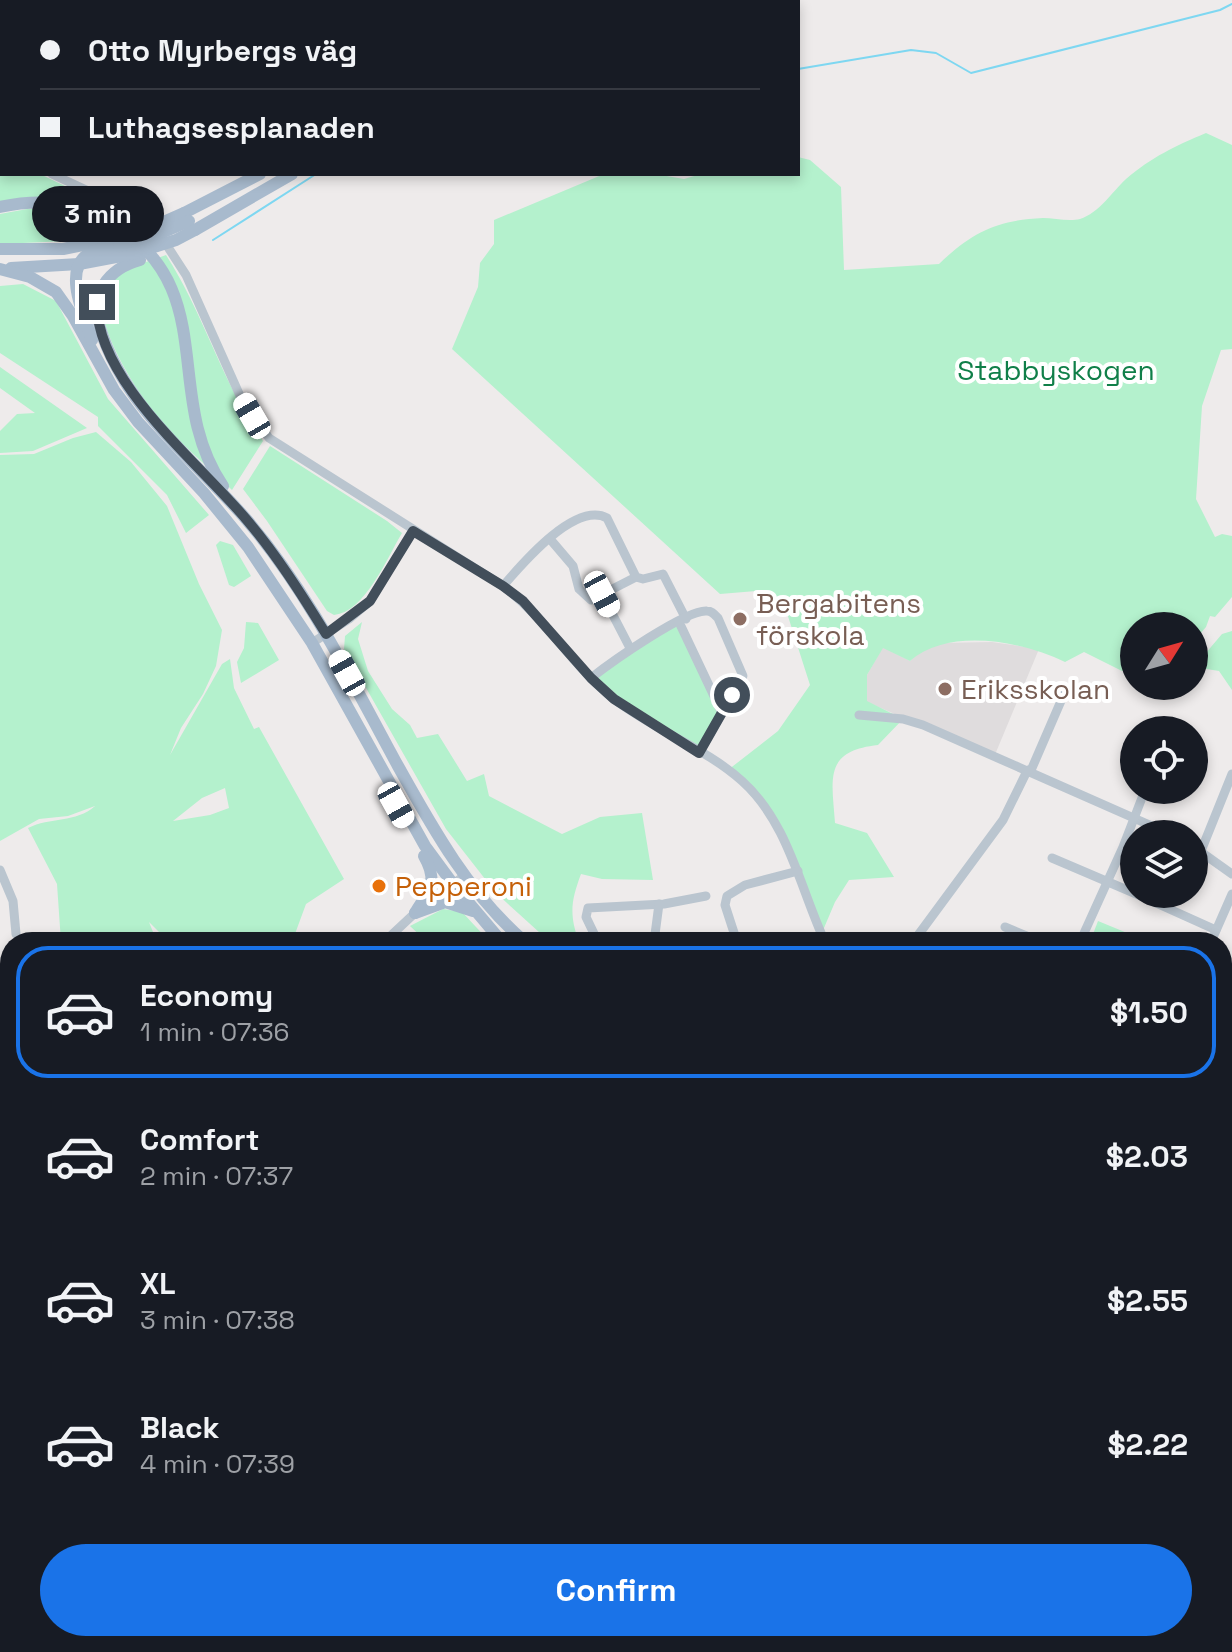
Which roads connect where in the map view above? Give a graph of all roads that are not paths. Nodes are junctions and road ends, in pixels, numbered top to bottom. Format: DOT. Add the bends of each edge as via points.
graph roads {
  1 [pos="56,176"];
  2 [pos="256,176"];
  3 [pos="289,176"];
  4 [pos="0,207"];
  5 [pos="191,225"];
  6 [pos="115,242"];
  7 [pos="0,249"];
  8 [pos="136,257"];
  9 [pos="79,264"];
  10 [pos="0,269"];
  11 [pos="98,361"];
  12 [pos="246,518"];
  13 [pos="413,531"];
  14 [pos="550,539"];
  15 [pos="636,577"];
  16 [pos="503,586"];
  17 [pos="602,594"];
  18 [pos="682,621"];
  19 [pos="326,634"];
  20 [pos="312,643"];
  21 [pos="630,648"];
  22 [pos="591,678"];
  23 [pos="1064,694"];
  24 [pos="722,713"];
  25 [pos="859,715"];
  26 [pos="699,753"];
  27 [pos="1027,771"];
  28 [pos="1232,774"];
  29 [pos="388,781"];
  30 [pos="1139,804"];
  31 [pos="1134,817"];
  32 [pos="1140,820"];
  33 [pos="1208,825"];
  34 [pos="1208,857"];
  35 [pos="1052,858"];
  36 [pos="0,870"];
  37 [pos="798,871"];
  38 [pos="1232,874"];
  39 [pos="465,875"];
  40 [pos="1106,880"];
  41 [pos="453,884"];
  42 [pos="1120,887"];
  43 [pos="1232,894"];
  44 [pos="706,896"];
  45 [pos="659,904"];
  46 [pos="1166,908"];
  47 [pos="475,912"];
  48 [pos="415,913"];
  49 [pos="1005,927"];
  50 [pos="1216,930"];
  51 [pos="16,932"];
  52 [pos="395,932"];
  53 [pos="493,932"];
  54 [pos="515,932"];
  55 [pos="593,932"];
  56 [pos="655,932"];
  57 [pos="734,932"];
  58 [pos="821,932"];
  59 [pos="920,932"];
  60 [pos="1017,932"];
  61 [pos="1084,932"];
  1 -- 13 [label="street" via="152,228 186,275 241,398 269,438"];
  2 -- 5 [label="main road"];
  3 -- 5 [label="main road" via="214,220"];
  4 -- 12 [label="main road" via="45,202 81,208 119,227 145,248 169,280 179,305 201,444"];
  5 -- 6 [label="main road, bridge" via="141,232"];
  5 -- 8 [label="main road, bridge" via="176,240"];
  6 -- 7 [label="main road"];
  6 -- 9 [label="main road"];
  8 -- 9 [label="main road"];
  8 -- 12 [label="main road" via="113,271 99,292 96,311 104,338 147,412"];
  9 -- 10 [label="main road"];
  9 -- 11 [label="main road" via="77,289"];
  10 -- 11 [label="main road" via="56,292"];
  11 -- 20 [label="main road" via="138,422 248,547"];
  12 -- 19 [label="main road"];
  13 -- 16 [label="street"];
  13 -- 19 [label="street" via="370,601"];
  14 -- 15 [label="street" via="570,523 599,514 607,518"];
  14 -- 16 [label="street"];
  14 -- 17 [label="street" via="573,566 584,595 591,600"];
  15 -- 17 [label="street"];
  15 -- 18 [label="street" via="663,574"];
  16 -- 22 [label="street" via="523,601"];
  17 -- 21 [label="street"];
  18 -- 21 [label="street"];
  18 -- 24 [label="street"];
  18 -- 24 [label="street" via="705,611 718,618 743,676"];
  19 -- 20 [label="street"];
  19 -- 39 [label="main road"];
  20 -- 29 [label="main road"];
  21 -- 22 [label="street"];
  22 -- 26 [label="street" via="614,699"];
  23 -- 27 [label="street"];
  24 -- 26 [label="street"];
  25 -- 27 [label="street" via="923,725"];
  26 -- 37 [label="street" via="741,779 758,798"];
  27 -- 31 [label="street"];
  27 -- 59 [label="street" via="1003,820"];
  28 -- 33 [label="street"];
  29 -- 41 [label="main road"];
  29 -- 48 [label="main road" via="431,868 433,878"];
  30 -- 31 [label="street"];
  31 -- 32 [label="street"];
  31 -- 40 [label="street"];
  34 -- 38 [label="street"];
  35 -- 40 [label="street"];
  36 -- 51 [label="street" via="13,901"];
  37 -- 57 [label="street" via="745,885 727,896"];
  37 -- 58 [label="street"];
  39 -- 41 [label="street"];
  39 -- 54 [label="main road"];
  40 -- 42 [label="street"];
  40 -- 61 [label="street"];
  41 -- 47 [label="main road"];
  41 -- 48 [label="street"];
  43 -- 50 [label="street"];
  44 -- 45 [label="street"];
  45 -- 55 [label="street" via="588,908"];
  45 -- 56 [label="street"];
  46 -- 50 [label="street"];
  47 -- 48 [label="main road" via="445,902"];
  47 -- 53 [label="main road"];
  48 -- 52 [label="street"];
  49 -- 60 [label="street"];
}
